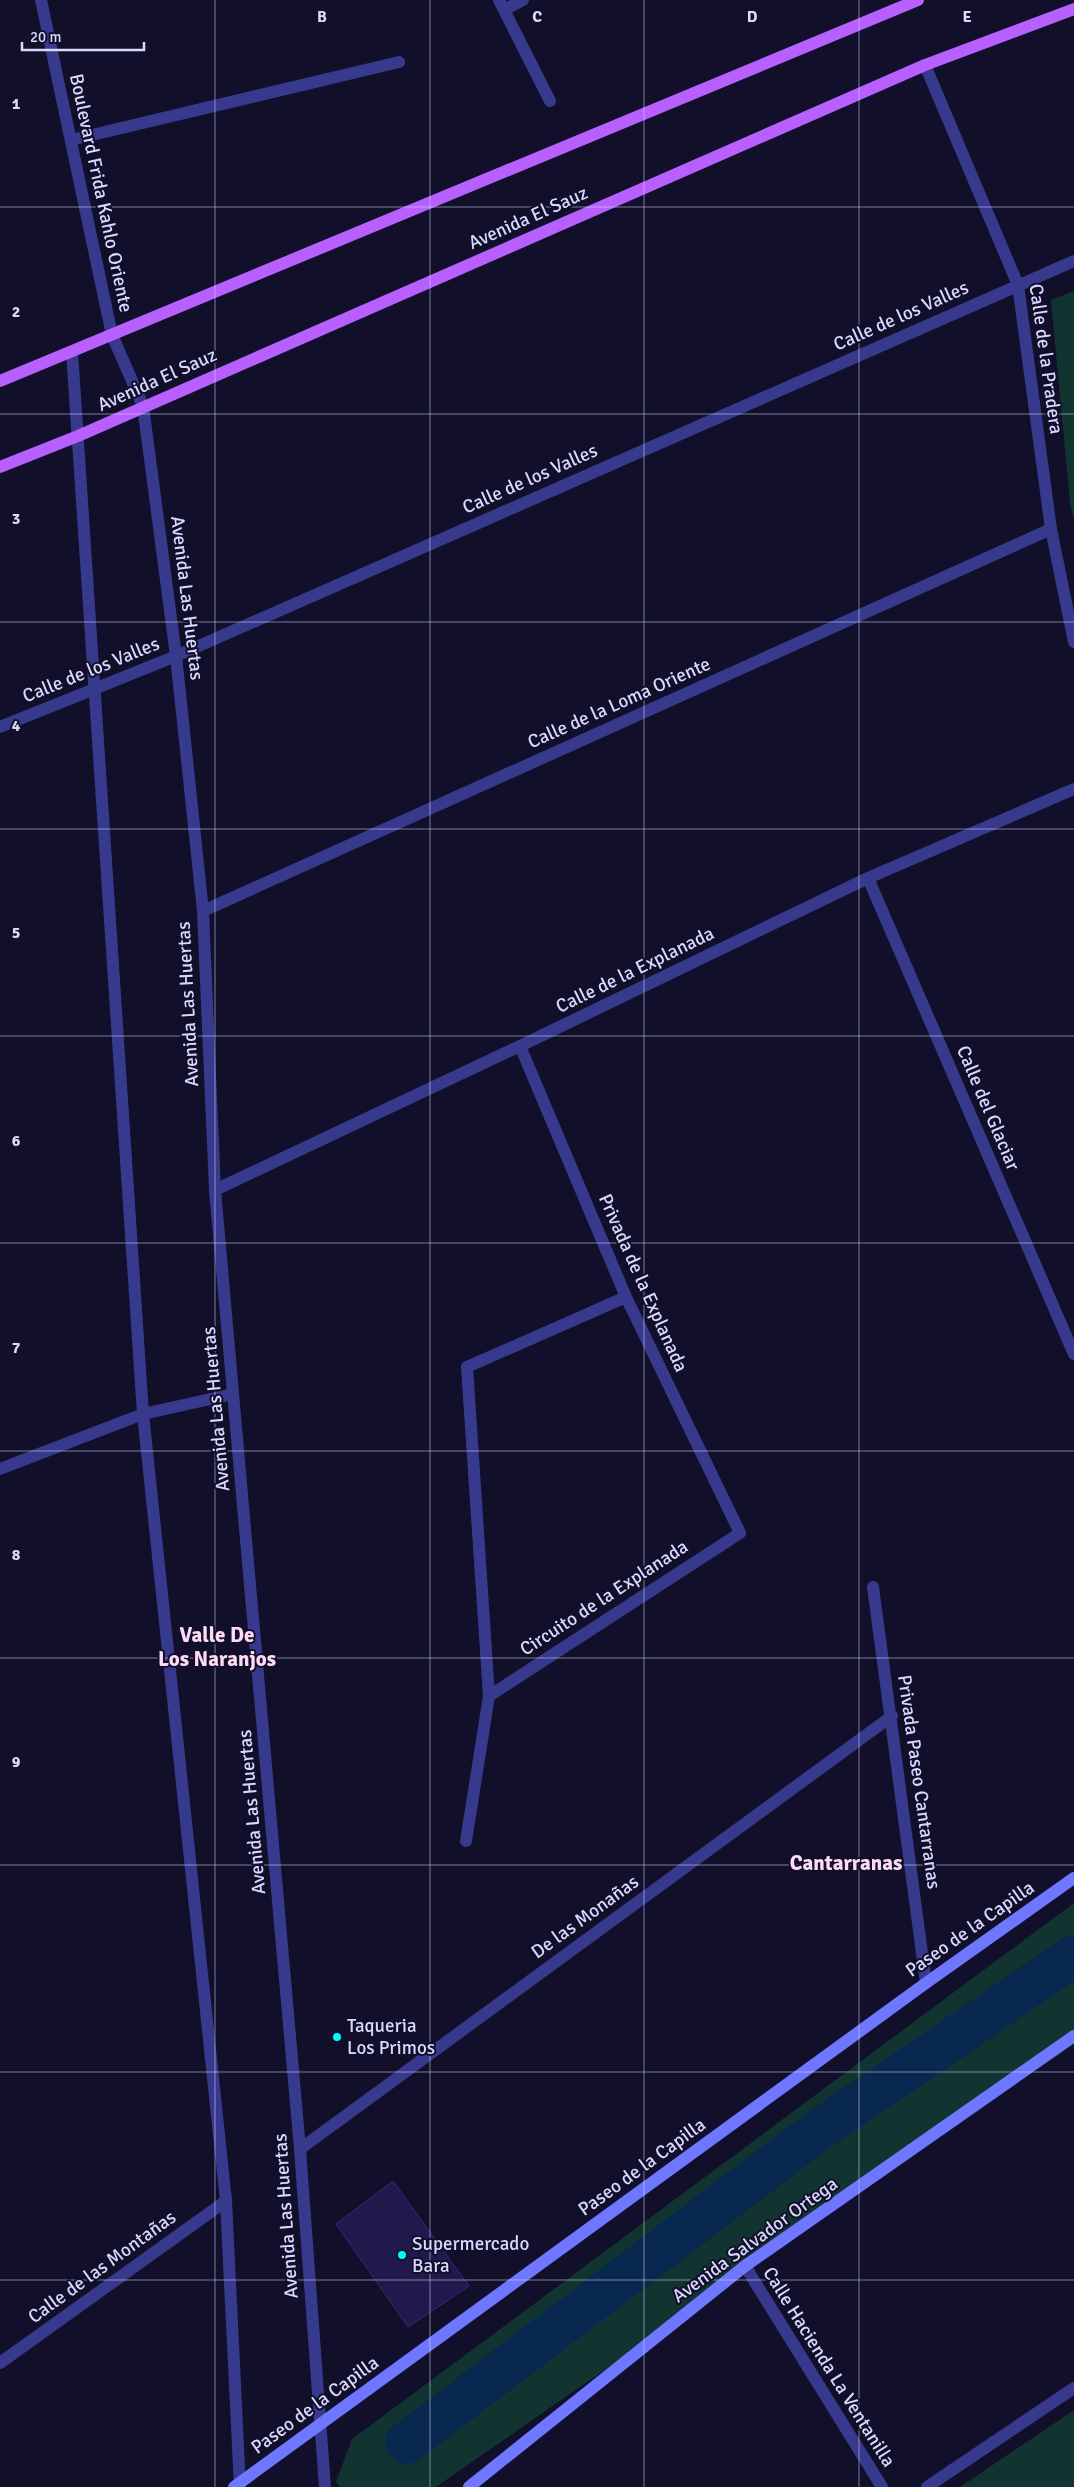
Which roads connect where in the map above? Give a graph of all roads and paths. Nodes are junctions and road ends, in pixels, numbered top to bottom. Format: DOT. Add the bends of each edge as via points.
graph roads {
  1 [pos="42,0"];
  2 [pos="523,0"];
  3 [pos="918,0"];
  4 [pos="502,5"];
  5 [pos="1074,10"];
  6 [pos="399,62"];
  7 [pos="925,65"];
  8 [pos="550,101"];
  9 [pos="71,140"];
  10 [pos="1074,261"];
  11 [pos="1018,285"];
  12 [pos="112,335"];
  13 [pos="72,352"];
  14 [pos="0,381"];
  15 [pos="143,406"];
  16 [pos="78,436"];
  17 [pos="0,467"];
  18 [pos="1051,529"];
  19 [pos="1074,642"];
  20 [pos="176,656"];
  21 [pos="95,688"];
  22 [pos="0,727"];
  23 [pos="1074,789"];
  24 [pos="868,878"];
  25 [pos="202,911"];
  26 [pos="520,1046"];
  27 [pos="215,1190"];
  28 [pos="626,1298"];
  29 [pos="1074,1354"];
  30 [pos="233,1394"];
  31 [pos="143,1414"];
  32 [pos="0,1469"];
  33 [pos="740,1533"];
  34 [pos="873,1587"];
  35 [pos="489,1696"];
  36 [pos="892,1716"];
  37 [pos="466,1841"];
  38 [pos="1074,1878"];
  39 [pos="926,1983"];
  40 [pos="1074,2036"];
  41 [pos="300,2149"];
  42 [pos="226,2201"];
  43 [pos="745,2266"];
  44 [pos="0,2363"];
  45 [pos="1074,2388"];
  46 [pos="319,2426"];
  47 [pos="238,2486"];
  48 [pos="325,2487"];
  49 [pos="469,2487"];
  50 [pos="882,2487"];
  51 [pos="927,2487"];
  1 -- 9 [label="street, Boulevard Frida Kahlo Oriente"];
  2 -- 4 [label="street"];
  3 -- 12 [label="main road"];
  4 -- 8 [label="street"];
  5 -- 7 [label="main road, Avenida El Sauz"];
  6 -- 9 [label="street"];
  7 -- 11 [label="street, Calle de la Pradera"];
  7 -- 15 [label="main road, Avenida El Sauz"];
  9 -- 12 [label="street, Boulevard Frida Kahlo Oriente"];
  10 -- 11 [label="street, Calle de los Valles"];
  11 -- 18 [label="street, Calle de la Pradera"];
  11 -- 20 [label="street, Calle de los Valles"];
  12 -- 13 [label="main road"];
  12 -- 15 [label="street, Avenida Las Huertas"];
  13 -- 14 [label="main road"];
  13 -- 16 [label="street"];
  15 -- 16 [label="main road, Avenida El Sauz"];
  15 -- 20 [label="street, Avenida Las Huertas"];
  16 -- 17 [label="main road, Avenida El Sauz"];
  16 -- 21 [label="street"];
  18 -- 19 [label="street, Calle de la Pradera"];
  18 -- 25 [label="street, Calle de la Loma Oriente"];
  20 -- 21 [label="street, Calle de los Valles"];
  20 -- 25 [label="street, Avenida Las Huertas"];
  21 -- 22 [label="street, Calle de los Valles"];
  21 -- 31 [label="street"];
  23 -- 24 [label="street, Calle de la Explanada"];
  24 -- 26 [label="street, Calle de la Explanada"];
  24 -- 29 [label="street, Calle del Glaciar"];
  25 -- 27 [label="street, Avenida Las Huertas"];
  26 -- 27 [label="street, Calle de la Explanada"];
  26 -- 28 [label="street, Privada de la Explanada"];
  27 -- 30 [label="street, Avenida Las Huertas"];
  28 -- 33 [label="street, Privada de la Explanada"];
  28 -- 35 [label="street" via="466,1368"];
  30 -- 31 [label="street"];
  30 -- 41 [label="street, Avenida Las Huertas"];
  31 -- 32 [label="street"];
  31 -- 42 [label="street"];
  33 -- 35 [label="street, Circuito de la Explanada"];
  34 -- 36 [label="street, Privada Paseo Cantarranas"];
  35 -- 37 [label="street"];
  36 -- 39 [label="street, Privada Paseo Cantarranas"];
  36 -- 41 [label="street, De las Monañas"];
  38 -- 39 [label="main road, Paseo de la Capilla"];
  39 -- 46 [label="main road, Paseo de la Capilla"];
  40 -- 43 [label="main road, Avenida Salvador Ortega"];
  41 -- 46 [label="street, Avenida Las Huertas"];
  42 -- 44 [label="street, Calle de las Montañas"];
  42 -- 47 [label="street"];
  43 -- 49 [label="main road, Avenida Salvador Ortega"];
  43 -- 50 [label="street, Calle Hacienda La Ventanilla"];
  45 -- 51 [label="street"];
  46 -- 47 [label="main road, Paseo de la Capilla"];
  46 -- 48 [label="street, Avenida Las Huertas"];
}
